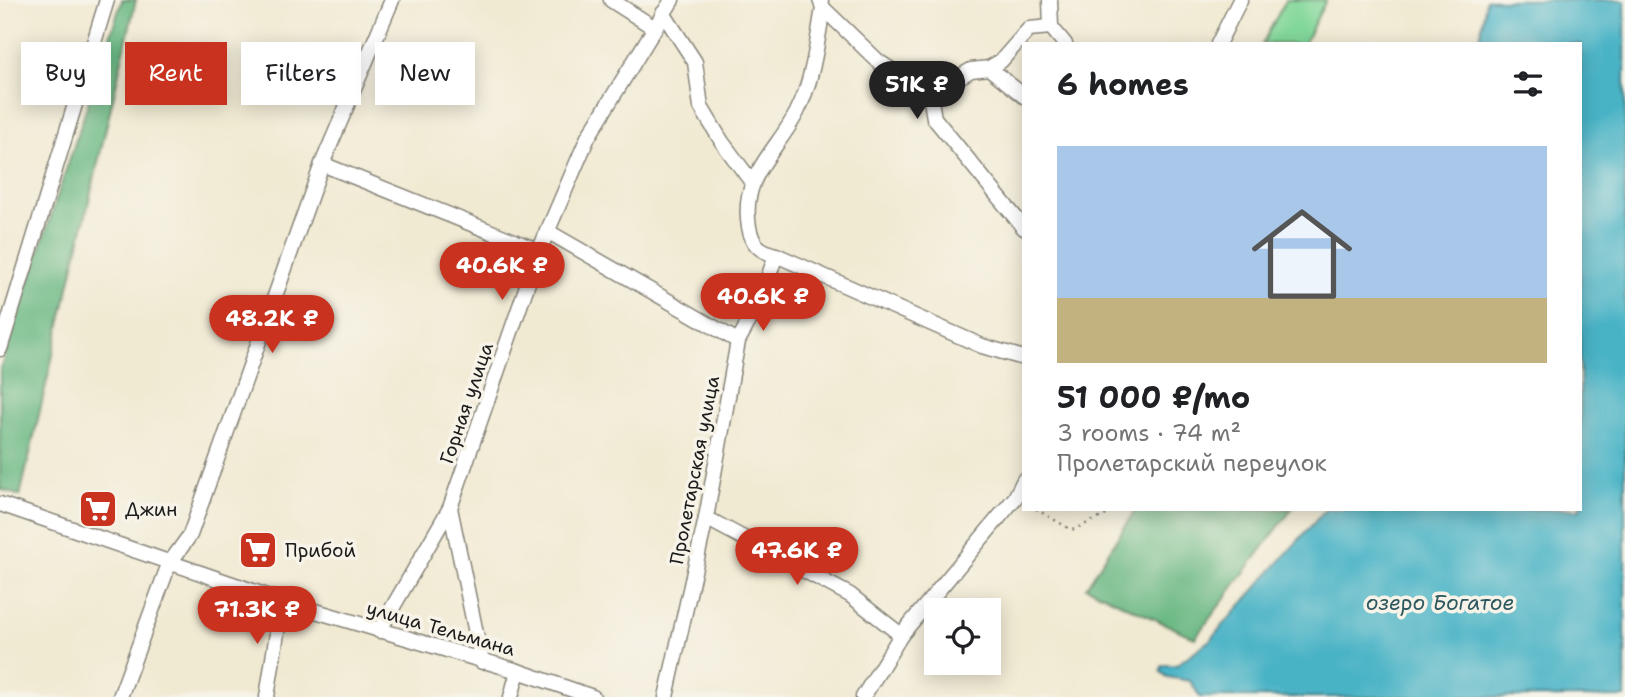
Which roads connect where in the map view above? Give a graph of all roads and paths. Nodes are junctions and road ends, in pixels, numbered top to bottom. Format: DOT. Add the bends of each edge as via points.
graph roads {
  1 [pos="107,0"];
  2 [pos="392,0"];
  3 [pos="611,0"];
  4 [pos="672,0"];
  5 [pos="1050,0"];
  6 [pos="1240,0"];
  7 [pos="822,4"];
  8 [pos="663,13"];
  9 [pos="653,27"];
  10 [pos="1051,27"];
  11 [pos="1063,42"];
  12 [pos="1219,42"];
  13 [pos="989,68"];
  14 [pos="1022,94"];
  15 [pos="930,95"];
  16 [pos="322,164"];
  17 [pos="751,181"];
  18 [pos="1022,227"];
  19 [pos="547,231"];
  20 [pos="539,251"];
  21 [pos="776,255"];
  22 [pos="738,341"];
  23 [pos="0,349"];
  24 [pos="1022,357"];
  25 [pos="1022,484"];
  26 [pos="0,505"];
  27 [pos="450,508"];
  28 [pos="1039,511"];
  29 [pos="1111,513"];
  30 [pos="706,518"];
  31 [pos="169,564"];
  32 [pos="282,601"];
  33 [pos="379,631"];
  34 [pos="901,635"];
  35 [pos="482,662"];
  36 [pos="518,671"];
  37 [pos="120,697"];
  38 [pos="267,697"];
  39 [pos="511,697"];
  40 [pos="593,697"];
  41 [pos="666,697"];
  42 [pos="863,697"];
  1 -- 23 [label="street"];
  2 -- 16 [label="street"];
  3 -- 9 [label="street"];
  4 -- 8 [label="street, Горная улица"];
  5 -- 10 [label="street"];
  6 -- 12 [label="street"];
  7 -- 15 [label="street" via="879,62"];
  7 -- 17 [label="street" via="813,66 797,112"];
  8 -- 9 [label="street, Горная улица"];
  8 -- 17 [label="street" via="695,62 701,107"];
  9 -- 19 [label="street, Горная улица" via="588,137"];
  10 -- 11 [label="street"];
  10 -- 13 [label="street" via="1029,29"];
  13 -- 14 [label="street"];
  13 -- 15 [label="street" via="971,70"];
  15 -- 18 [label="street" via="934,118"];
  16 -- 20 [label="street"];
  16 -- 31 [label="street" via="190,535"];
  17 -- 21 [label="street" via="747,214 751,241 762,252"];
  19 -- 20 [label="street, Горная улица"];
  19 -- 22 [label="street"];
  20 -- 27 [label="street, Горная улица"];
  21 -- 22 [label="street, Пролетарская улица" via="760,302"];
  21 -- 24 [label="street" via="982,346"];
  22 -- 30 [label="street, Пролетарская улица"];
  25 -- 34 [label="street"];
  26 -- 31 [label="street, улица Тельмана"];
  27 -- 33 [label="street, Горная улица"];
  27 -- 35 [label="street"];
  28 -- 29 [label="path" via="1072,530"];
  30 -- 34 [label="street" via="850,595"];
  30 -- 41 [label="street, Пролетарская улица"];
  31 -- 32 [label="street, улица Тельмана"];
  31 -- 37 [label="street"];
  32 -- 33 [label="street, улица Тельмана"];
  32 -- 38 [label="street"];
  33 -- 35 [label="street, улица Тельмана"];
  34 -- 42 [label="street"];
  35 -- 36 [label="street, улица Тельмана"];
  36 -- 39 [label="street"];
  36 -- 40 [label="street, улица Тельмана"];
}
